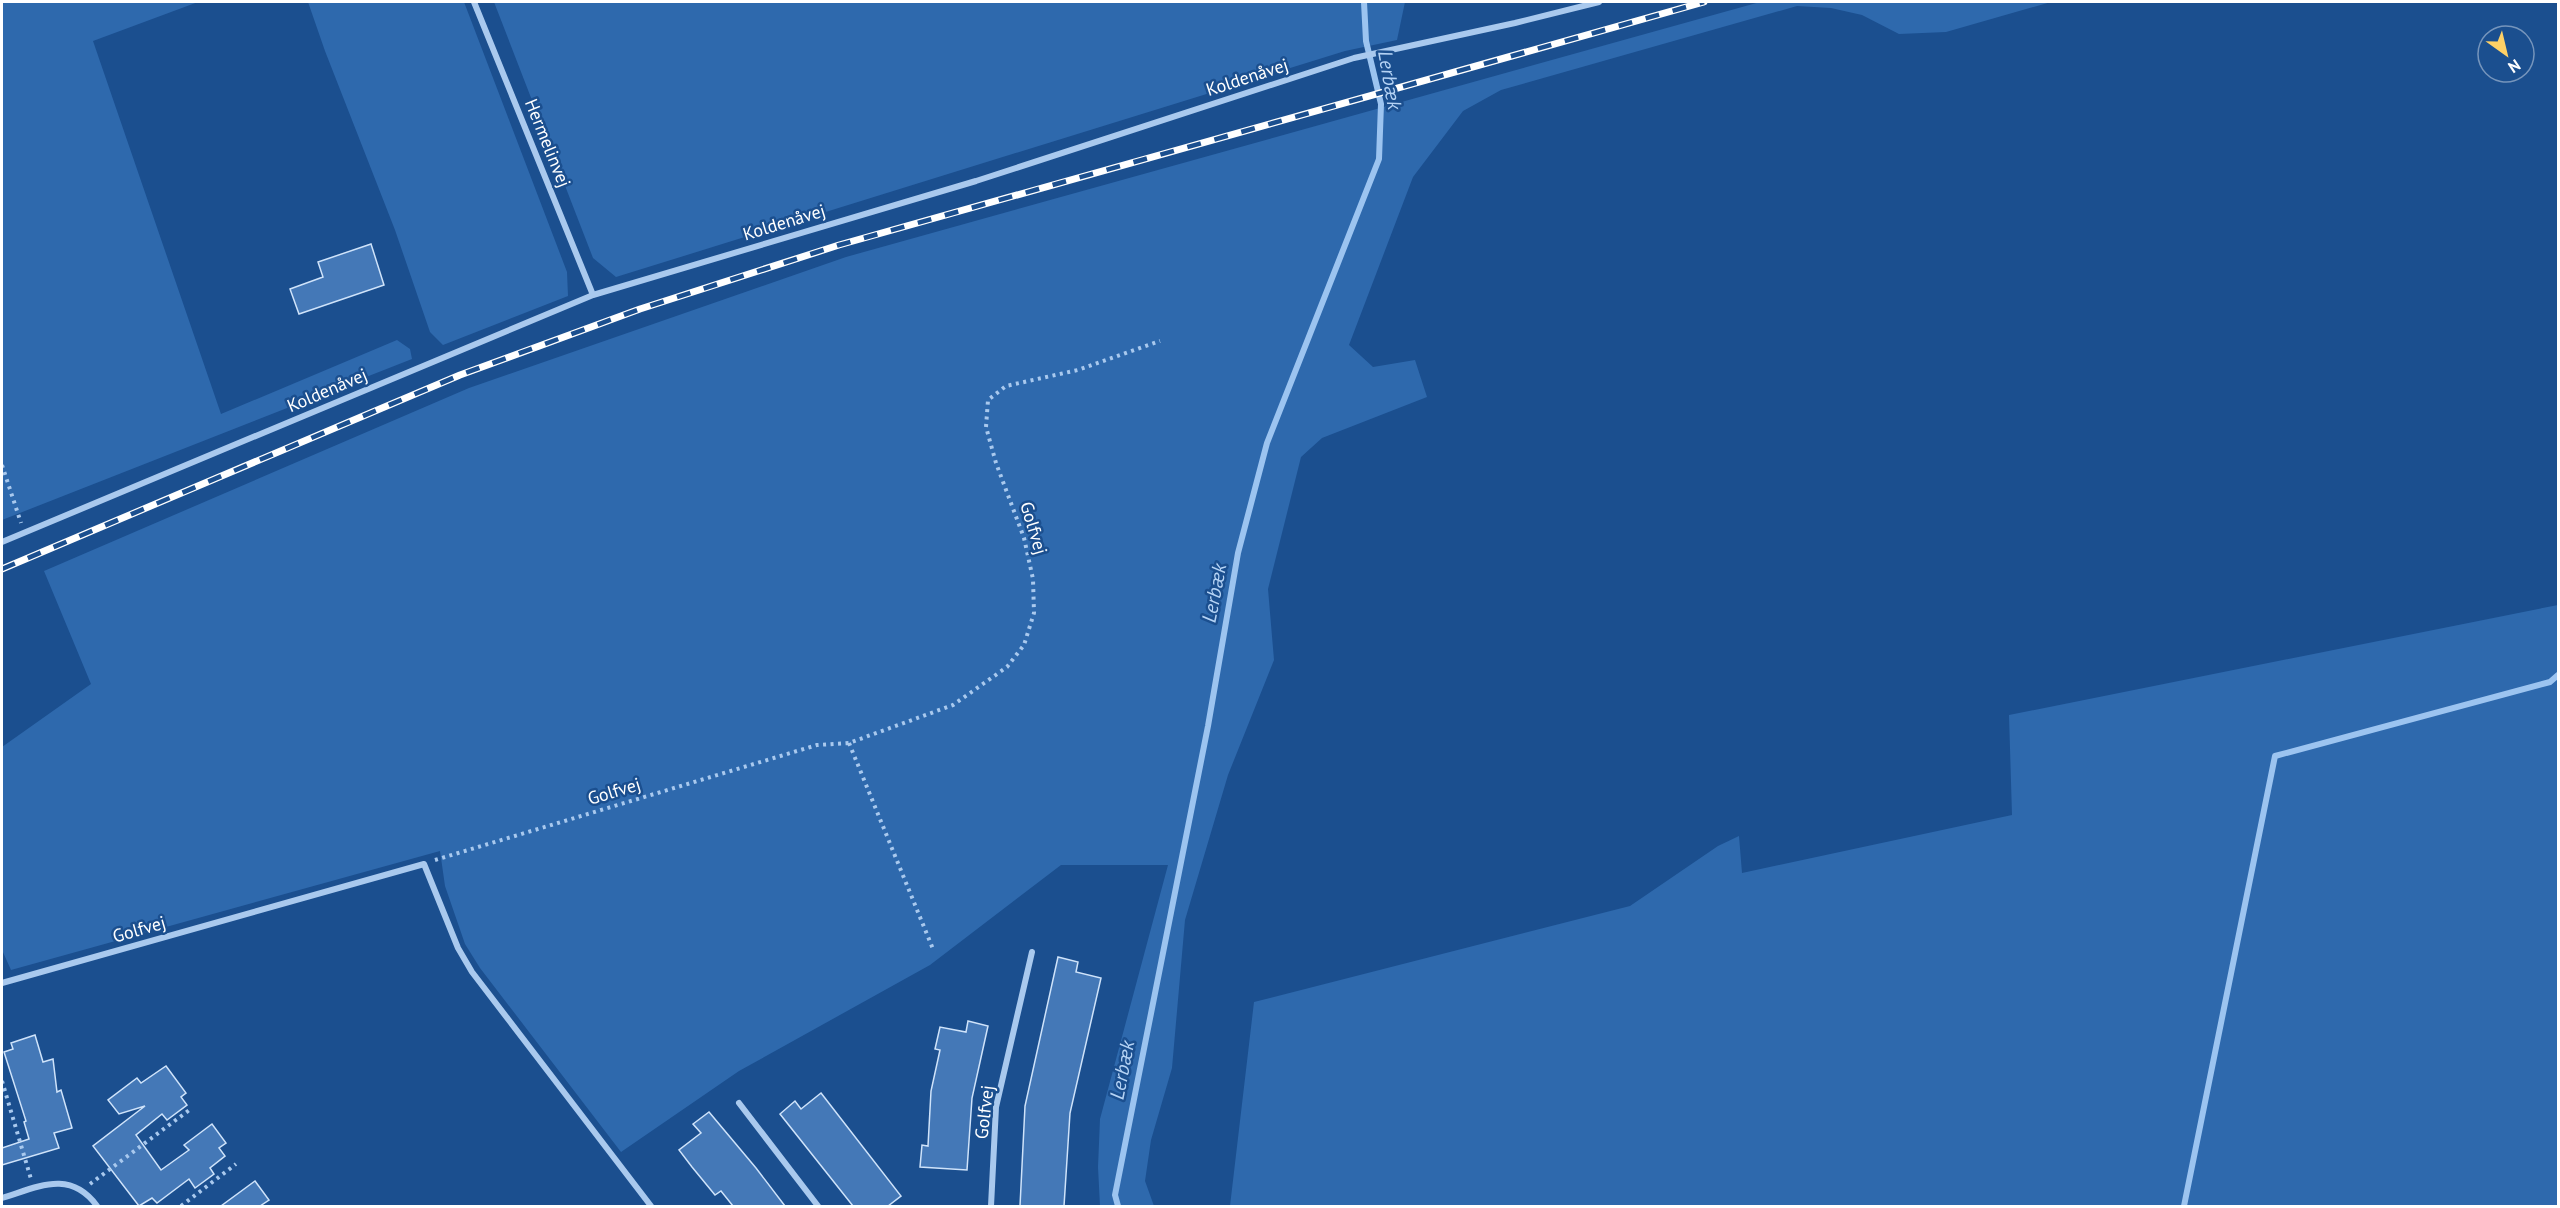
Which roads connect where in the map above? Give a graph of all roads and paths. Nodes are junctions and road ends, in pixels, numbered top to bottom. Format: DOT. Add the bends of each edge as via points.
graph roads {
  1 [pos="474,2"];
  2 [pos="1599,2"];
  3 [pos="593,295"];
  4 [pos="1160,341"];
  5 [pos="2,465"];
  6 [pos="24,533"];
  7 [pos="2,542"];
  8 [pos="849,743"];
  9 [pos="424,864"];
  10 [pos="933,949"];
  11 [pos="1032,952"];
  12 [pos="2,983"];
  13 [pos="2,1081"];
  14 [pos="739,1103"];
  15 [pos="192,1108"];
  16 [pos="236,1164"];
  17 [pos="34,1188"];
  18 [pos="83,1190"];
  19 [pos="2,1198"];
  20 [pos="97,1206"];
  21 [pos="181,1206"];
  22 [pos="651,1206"];
  23 [pos="818,1206"];
  24 [pos="991,1206"];
  1 -- 3 [label="street, Hermelinvej"];
  2 -- 3 [label="street, Koldenåvej" via="1354,58 976,181"];
  3 -- 6 [label="street, Koldenåvej"];
  4 -- 8 [label="path, Golfvej" via="1078,370 1006,386 988,400 986,427 1024,538 1033,579 1035,613 1024,645 1007,668 953,705"];
  5 -- 6 [label="path"];
  6 -- 7 [label="street, Koldenåvej"];
  8 -- 9 [label="path, Golfvej" via="817,745"];
  8 -- 10 [label="path"];
  9 -- 12 [label="street, Golfvej"];
  9 -- 22 [label="street" via="458,948 472,972"];
  11 -- 24 [label="street, Golfvej" via="996,1107"];
  13 -- 17 [label="path"];
  14 -- 23 [label="street"];
  15 -- 18 [label="path"];
  16 -- 21 [label="path"];
  17 -- 18 [label="street" via="70,1183"];
  17 -- 19 [label="street"];
  18 -- 20 [label="street"];
}
